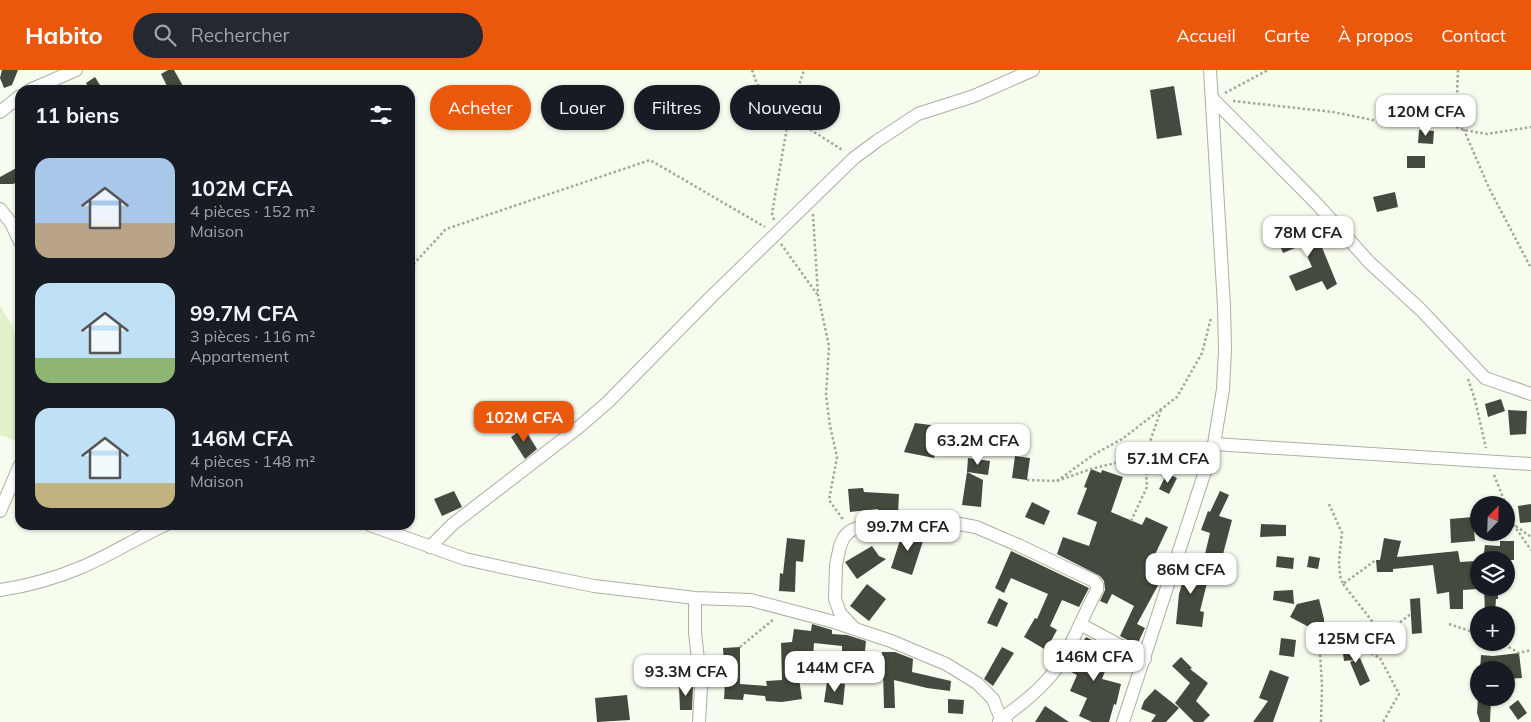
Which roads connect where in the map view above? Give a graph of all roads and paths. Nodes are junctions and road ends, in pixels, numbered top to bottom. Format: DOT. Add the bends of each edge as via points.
graph roads {
  1 [pos="76,70"];
  2 [pos="752,70"];
  3 [pos="804,70"];
  4 [pos="1033,70"];
  5 [pos="1210,70"];
  6 [pos="1268,70"];
  7 [pos="1458,70"];
  8 [pos="42,85"];
  9 [pos="757,85"];
  10 [pos="799,85"];
  11 [pos="1212,99"];
  12 [pos="15,100"];
  13 [pos="0,112"];
  14 [pos="1531,126"];
  15 [pos="787,130"];
  16 [pos="811,130"];
  17 [pos="1464,130"];
  18 [pos="854,158"];
  19 [pos="812,199"];
  20 [pos="0,209"];
  21 [pos="15,231"];
  22 [pos="776,233"];
  23 [pos="415,263"];
  24 [pos="1531,268"];
  25 [pos="818,295"];
  26 [pos="1211,317"];
  27 [pos="1466,373"];
  28 [pos="1531,394"];
  29 [pos="1161,409"];
  30 [pos="1214,444"];
  31 [pos="1145,456"];
  32 [pos="1489,462"];
  33 [pos="1531,464"];
  34 [pos="15,477"];
  35 [pos="1027,480"];
  36 [pos="1057,481"];
  37 [pos="1502,496"];
  38 [pos="1329,504"];
  39 [pos="0,511"];
  40 [pos="1131,521"];
  41 [pos="1515,525"];
  42 [pos="1515,527"];
  43 [pos="155,530"];
  44 [pos="384,530"];
  45 [pos="850,531"];
  46 [pos="1531,537"];
  47 [pos="430,547"];
  48 [pos="1531,550"];
  49 [pos="1376,560"];
  50 [pos="1343,584"];
  51 [pos="0,590"];
  52 [pos="695,598"];
  53 [pos="793,610"];
  54 [pos="1411,614"];
  55 [pos="1080,624"];
  56 [pos="1449,624"];
  57 [pos="856,630"];
  58 [pos="1470,631"];
  59 [pos="1383,635"];
  60 [pos="1356,646"];
  61 [pos="740,648"];
  62 [pos="1531,650"];
  63 [pos="1515,651"];
  64 [pos="1145,660"];
  65 [pos="1002,721"];
  66 [pos="699,722"];
  67 [pos="1124,722"];
  68 [pos="1321,722"];
  69 [pos="1383,722"];
  1 -- 8 [label="street"];
  2 -- 9 [label="path"];
  3 -- 10 [label="path"];
  4 -- 18 [label="street" via="974,96 918,114"];
  5 -- 11 [label="street"];
  6 -- 11 [label="path"];
  7 -- 17 [label="path" via="1457,95"];
  11 -- 17 [label="path" via="1333,112 1372,120 1451,125"];
  11 -- 28 [label="street" via="1486,378"];
  11 -- 30 [label="street" via="1225,350 1223,389"];
  12 -- 13 [label="street"];
  14 -- 17 [label="path" via="1487,134"];
  15 -- 22 [label="path" via="772,212"];
  16 -- 18 [label="path"];
  17 -- 24 [label="path" via="1488,188"];
  18 -- 19 [label="street"];
  19 -- 22 [label="street"];
  19 -- 25 [label="path"];
  20 -- 21 [label="street"];
  22 -- 23 [label="path" via="650,160 446,229"];
  22 -- 25 [label="path"];
  22 -- 47 [label="street" via="608,402 453,524"];
  25 -- 45 [label="path" via="829,346 826,395 837,457 829,500"];
  26 -- 29 [label="path" via="1202,353 1177,397"];
  27 -- 32 [label="path"];
  29 -- 31 [label="path"];
  29 -- 36 [label="path"];
  30 -- 31 [label="path" via="1184,446"];
  30 -- 32 [label="street"];
  30 -- 64 [label="street"];
  31 -- 36 [label="path"];
  31 -- 40 [label="path" via="1147,487"];
  32 -- 33 [label="street"];
  32 -- 37 [label="path"];
  34 -- 39 [label="street"];
  35 -- 36 [label="path"];
  38 -- 50 [label="path" via="1342,533 1339,560"];
  41 -- 46 [label="path"];
  42 -- 48 [label="path"];
  43 -- 51 [label="street" via="83,567 44,581"];
  44 -- 47 [label="street"];
  45 -- 55 [label="street" via="868,524 889,522 948,522 976,527 1094,581 1097,590"];
  45 -- 57 [label="street" via="840,546 835,599 840,613"];
  47 -- 52 [label="street" via="465,559 594,586"];
  49 -- 50 [label="path"];
  50 -- 59 [label="path"];
  52 -- 53 [label="street" via="751,600"];
  52 -- 66 [label="street" via="695,632 702,688"];
  53 -- 57 [label="street"];
  53 -- 61 [label="path" via="780,614"];
  54 -- 59 [label="path"];
  55 -- 64 [label="street"];
  55 -- 65 [label="street" via="1064,658 1039,688"];
  56 -- 58 [label="path"];
  57 -- 65 [label="street" via="946,664 977,683 994,699"];
  59 -- 60 [label="path"];
  60 -- 68 [label="path" via="1334,641 1329,636 1320,654"];
  60 -- 69 [label="path" via="1380,658 1399,694"];
  62 -- 63 [label="path"];
  64 -- 67 [label="street"];
}
